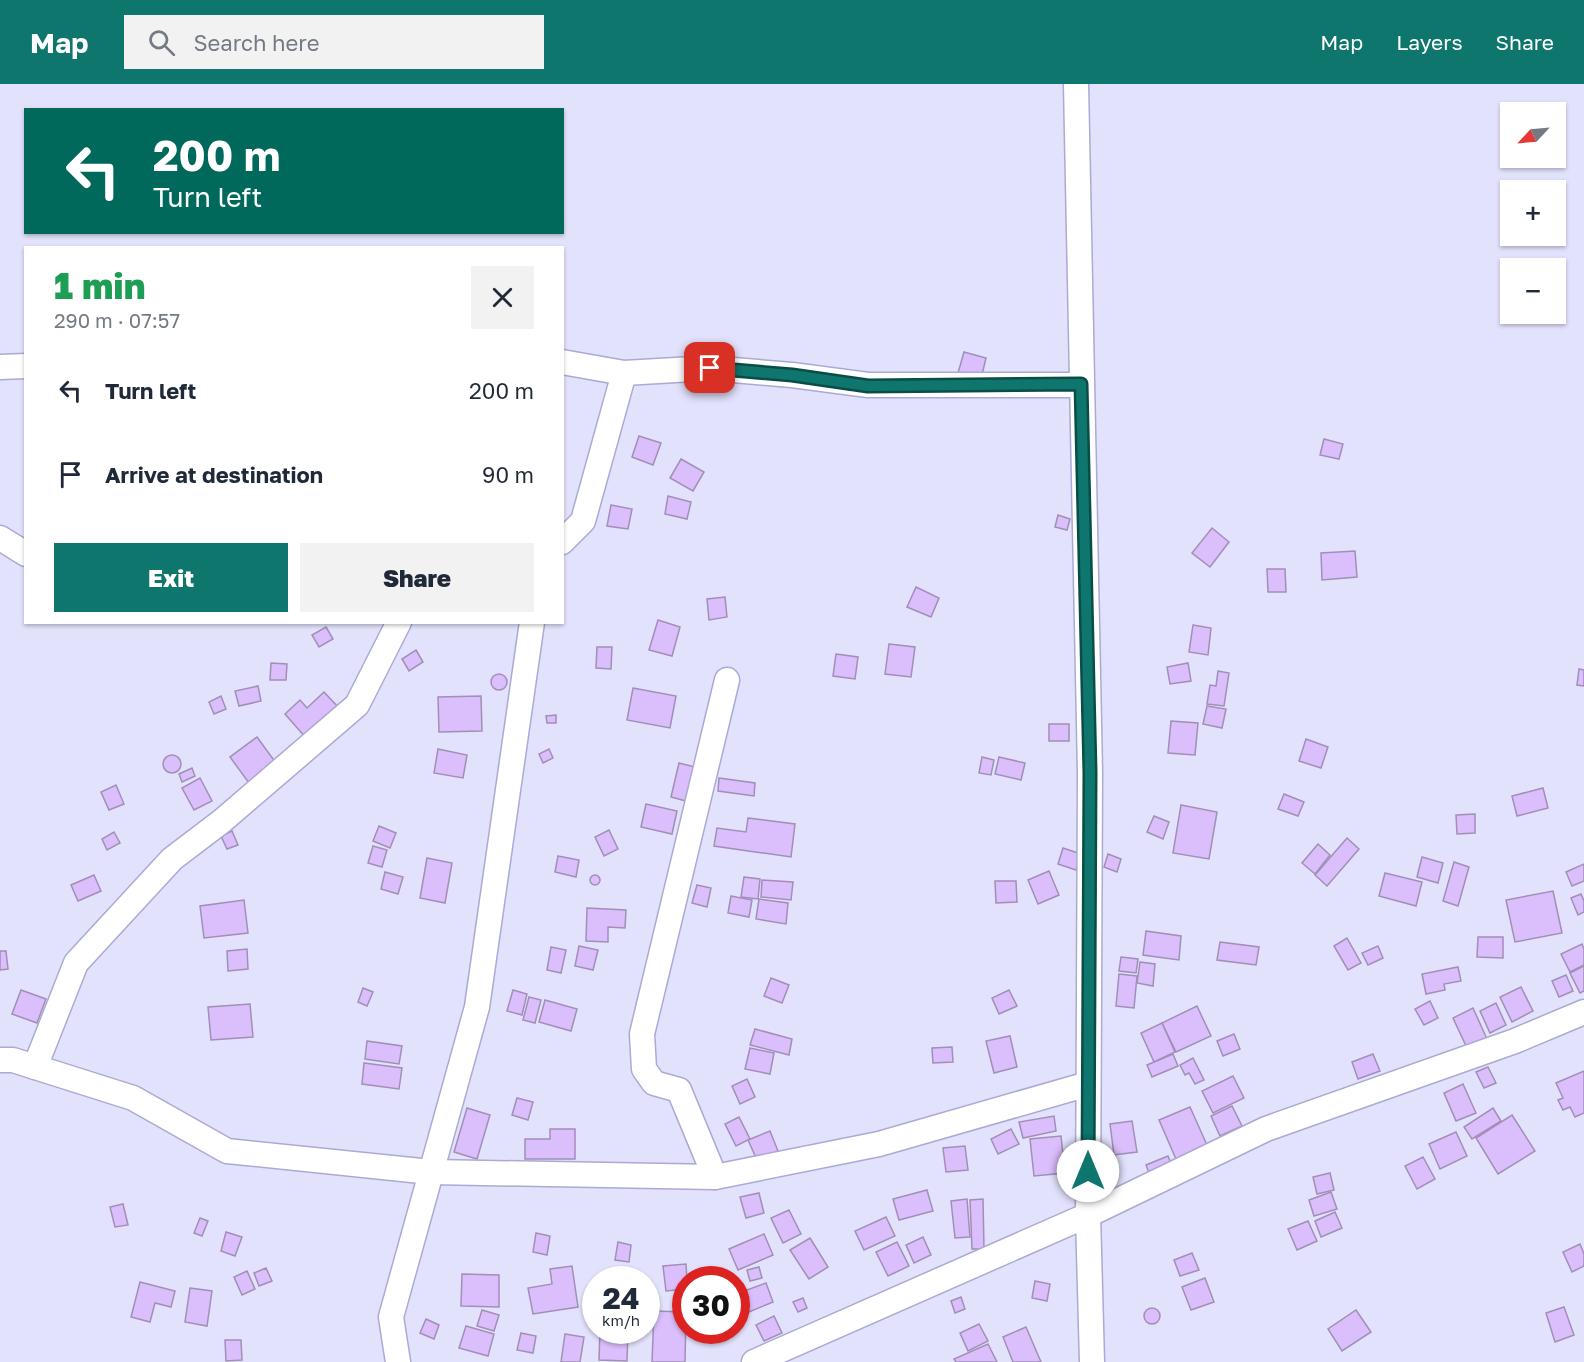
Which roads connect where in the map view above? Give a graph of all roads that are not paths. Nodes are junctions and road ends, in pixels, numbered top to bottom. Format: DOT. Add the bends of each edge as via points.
graph roads {
  1 [pos="1076,84"];
  2 [pos="564,362"];
  3 [pos="24,366"];
  4 [pos="0,367"];
  5 [pos="624,373"];
  6 [pos="1081,384"];
  7 [pos="0,538"];
  8 [pos="564,540"];
  9 [pos="24,553"];
  10 [pos="398,624"];
  11 [pos="532,624"];
  12 [pos="727,680"];
  13 [pos="1584,1012"];
  14 [pos="0,1060"];
  15 [pos="35,1067"];
  16 [pos="1089,1084"];
  17 [pos="431,1172"];
  18 [pos="716,1177"];
  19 [pos="1088,1215"];
  20 [pos="398,1362"];
  21 [pos="754,1362"];
  22 [pos="1092,1362"];
  1 -- 6 [label="street"];
  2 -- 5 [label="street"];
  3 -- 4 [label="street"];
  5 -- 6 [label="street" via="710,368 868,386"];
  5 -- 8 [label="street" via="583,521"];
  6 -- 16 [label="street" via="1090,773"];
  7 -- 9 [label="street"];
  10 -- 15 [label="street" via="357,705 172,859 76,963"];
  11 -- 17 [label="street" via="477,1007"];
  12 -- 18 [label="street" via="642,1034 644,1069 654,1083 679,1090"];
  13 -- 19 [label="street" via="1515,1041 1266,1129"];
  14 -- 15 [label="street"];
  15 -- 17 [label="street" via="133,1098 227,1150"];
  16 -- 18 [label="street" via="879,1144"];
  16 -- 19 [label="street"];
  17 -- 18 [label="street"];
  17 -- 20 [label="street" via="391,1317"];
  19 -- 21 [label="street"];
  19 -- 22 [label="street"];
}
